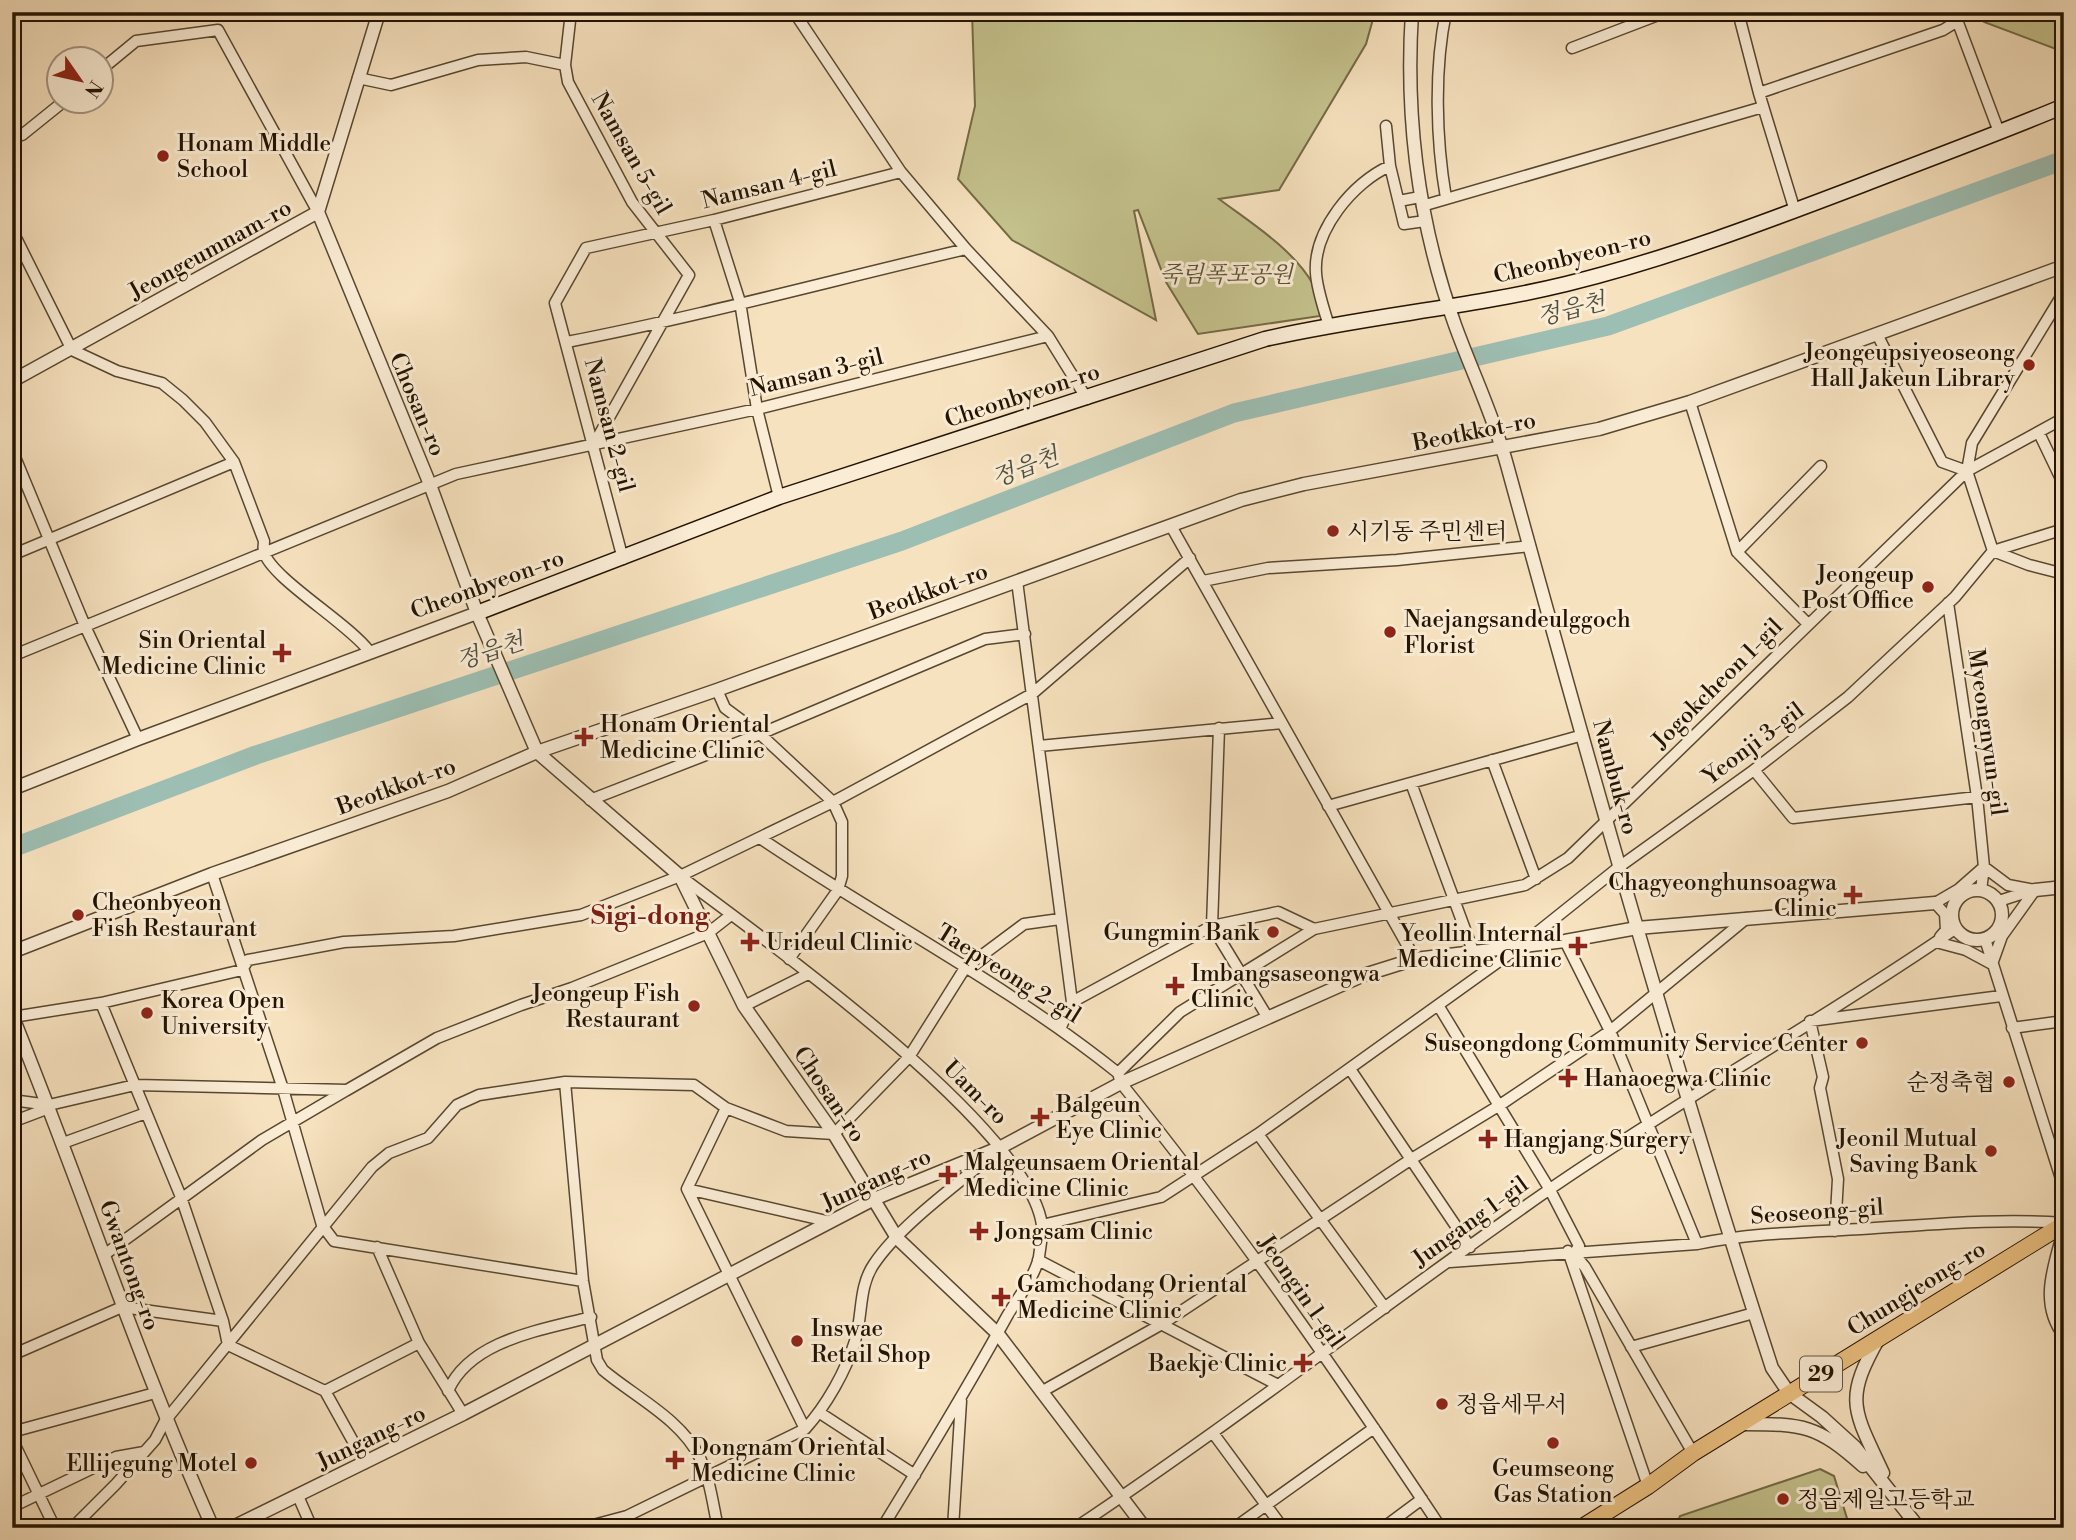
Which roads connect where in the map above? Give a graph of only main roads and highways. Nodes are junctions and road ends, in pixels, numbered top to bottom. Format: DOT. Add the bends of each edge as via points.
graph roads {
  1 [pos="2064,106"];
  2 [pos="477,613"];
  3 [pos="2064,1225"];
  4 [pos="1581,1528"];
  1 -- 2 [label="main road, Cheonbyeon-ro" via="1796,211 1619,270 1450,309 1265,339 779,497"];
  3 -- 4 [label="main road, Chungjeong-ro / 29" via="1693,1453"];
}
